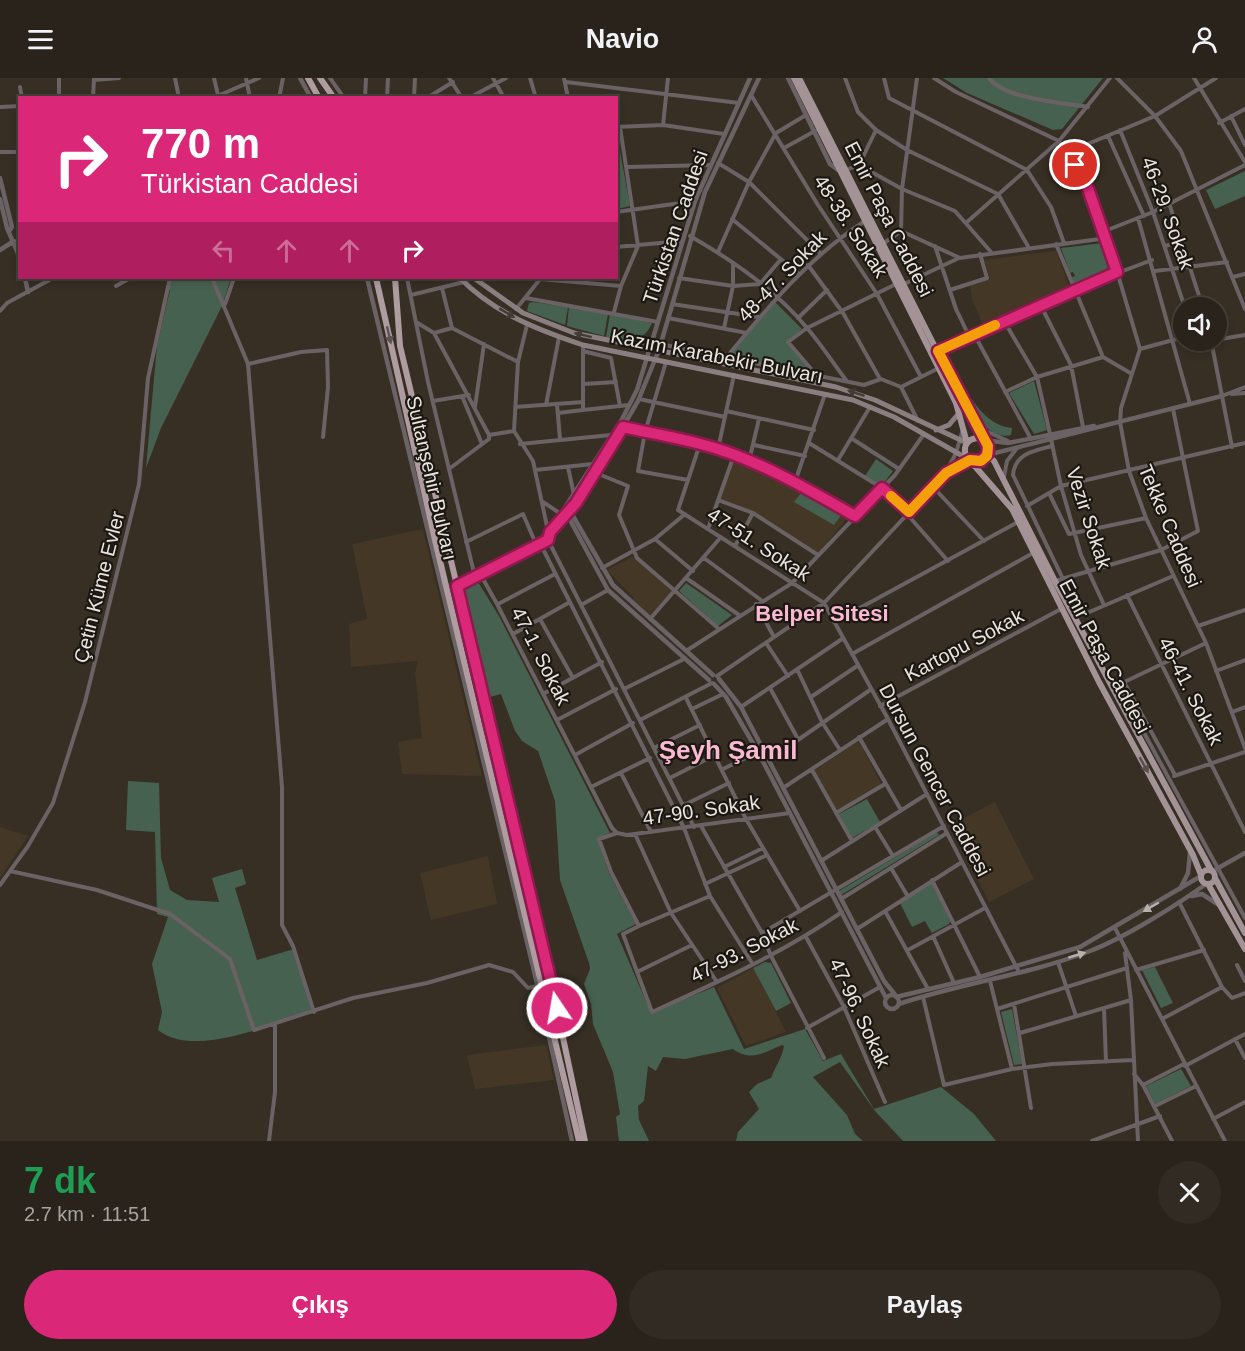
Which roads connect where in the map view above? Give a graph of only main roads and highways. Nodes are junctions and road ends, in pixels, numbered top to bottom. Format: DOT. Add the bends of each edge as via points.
graph roads {
  1 [pos="308,78"];
  2 [pos="320,78"];
  3 [pos="794,78"];
  4 [pos="801,78"];
  5 [pos="318,96"];
  6 [pos="333,96"];
  7 [pos="842,170"];
  8 [pos="376,279"];
  9 [pos="395,279"];
  10 [pos="475,279"];
  11 [pos="462,280"];
  12 [pos="960,411"];
  13 [pos="936,430"];
  14 [pos="982,440"];
  15 [pos="967,443"];
  16 [pos="987,455"];
  17 [pos="970,460"];
  18 [pos="1214,872"];
  19 [pos="1201,875"];
  20 [pos="1207,884"];
  21 [pos="1245,933"];
  22 [pos="1245,949"];
  23 [pos="579,1141"];
  24 [pos="585,1141"];
  1 -- 5 [label="highway"];
  2 -- 6 [label="highway"];
  3 -- 7 [label="main road, Emir Paşa Caddesi"];
  4 -- 7 [label="main road, Emir Paşa Caddesi"];
  7 -- 12 [label="main road, Emir Paşa Caddesi"];
  7 -- 14 [label="main road, Emir Paşa Caddesi" via="884,243"];
  8 -- 23 [label="highway, Sultanşehir Bulvarı, one-way"];
  9 -- 24 [label="highway, Sultanşehir Bulvarı" via="400,346"];
  13 -- 10 [label="main road, Kazım Karabekir Bulvarı, one-way" via="875,400 836,387 659,347 574,333 516,309"];
  11 -- 17 [label="main road, Kazım Karabekir Bulvarı, one-way" via="527,325 583,348 825,393 870,406"];
  12 -- 13 [label="main road" via="954,421"];
  12 -- 15 [label="main road, Emir Paşa Caddesi"];
  13 -- 15 [label="main road, Kazım Karabekir Bulvarı"];
  14 -- 15 [label="main road" via="974,438"];
  14 -- 16 [label="main road" via="988,446"];
  15 -- 17 [label="main road" via="965,453"];
  16 -- 17 [label="main road" via="981,461"];
  16 -- 18 [label="main road, Emir Paşa Caddesi" via="994,461"];
  17 -- 19 [label="main road, Emir Paşa Caddesi, one-way" via="1006,501 1018,522"];
  18 -- 19 [label="main road" via="1204,871"];
  18 -- 20 [label="main road"];
  18 -- 21 [label="main road, Emir Paşa Caddesi"];
  19 -- 20 [label="main road, Emir Paşa Caddesi"];
  20 -- 22 [label="main road"];
}
